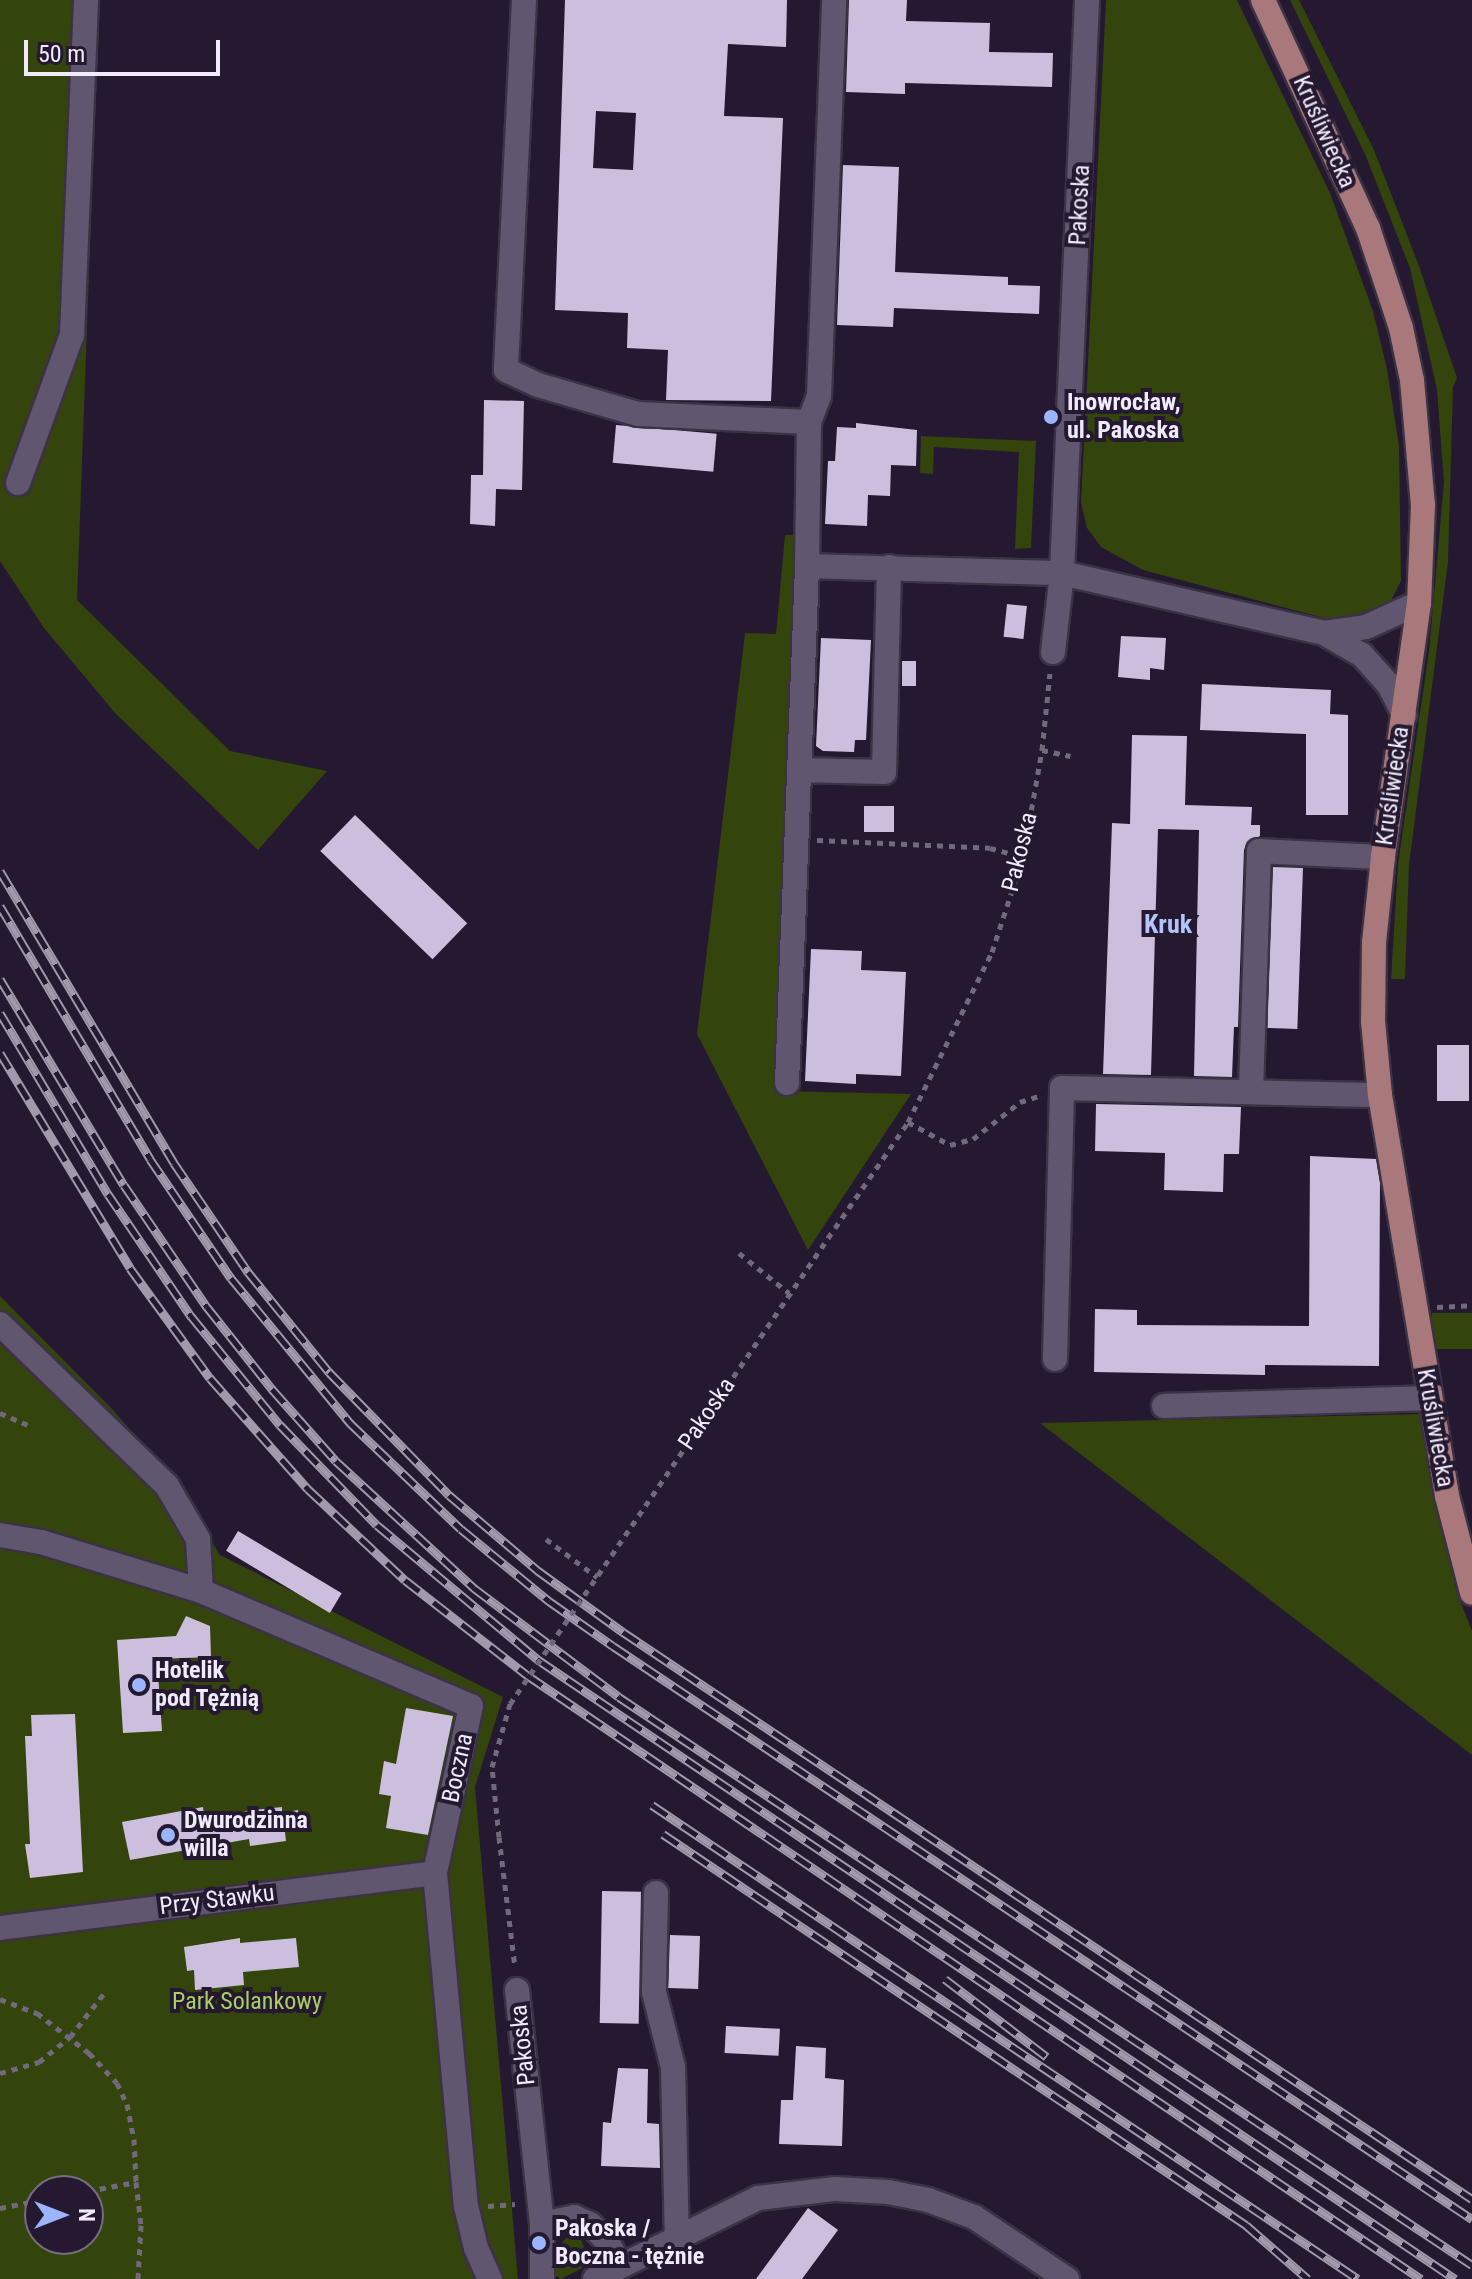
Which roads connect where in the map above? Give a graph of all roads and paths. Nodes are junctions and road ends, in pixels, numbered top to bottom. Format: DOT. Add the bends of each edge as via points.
graph roads {
  1 [pos="86,0"];
  2 [pos="524,0"];
  3 [pos="834,0"];
  4 [pos="1087,0"];
  5 [pos="1095,0"];
  6 [pos="1263,0"];
  7 [pos="1088,28"];
  8 [pos="809,422"];
  9 [pos="18,483"];
  10 [pos="807,566"];
  11 [pos="889,567"];
  12 [pos="1062,573"];
  13 [pos="1419,603"];
  14 [pos="1324,633"];
  15 [pos="1053,652"];
  16 [pos="1404,715"];
  17 [pos="1042,750"];
  18 [pos="1070,756"];
  19 [pos="799,770"];
  20 [pos="796,839"];
  21 [pos="1023,857"];
  22 [pos="1383,857"];
  23 [pos="787,1083"];
  24 [pos="1062,1088"];
  25 [pos="1251,1091"];
  26 [pos="1380,1095"];
  27 [pos="908,1122"];
  28 [pos="739,1253"];
  29 [pos="789,1293"];
  30 [pos="0,1324"];
  31 [pos="1055,1359"];
  32 [pos="1430,1398"];
  33 [pos="1164,1406"];
  34 [pos="0,1413"];
  35 [pos="28,1425"];
  36 [pos="0,1535"];
  37 [pos="546,1539"];
  38 [pos="597,1577"];
  39 [pos="201,1591"];
  40 [pos="1472,1593"];
  41 [pos="435,1873"];
  42 [pos="656,1893"];
  43 [pos="0,1928"];
  44 [pos="517,1990"];
  45 [pos="105,1992"];
  46 [pos="0,1999"];
  47 [pos="70,2037"];
  48 [pos="0,2073"];
  49 [pos="136,2182"];
  50 [pos="104,2188"];
  51 [pos="24,2203"];
  52 [pos="515,2204"];
  53 [pos="496,2206"];
  54 [pos="0,2208"];
  55 [pos="542,2224"];
  56 [pos="677,2237"];
  57 [pos="619,2265"];
  58 [pos="138,2279"];
  59 [pos="490,2279"];
  60 [pos="542,2279"];
  61 [pos="595,2279"];
  62 [pos="1067,2279"];
  1 -- 9 [label="street" via="72,335"];
  2 -- 8 [label="street" via="506,370 538,385 638,414"];
  3 -- 8 [label="street" via="819,396"];
  4 -- 7 [label="street, Pakoska"];
  5 -- 7 [label="street, Pakoska"];
  6 -- 13 [label="main road, Kruśliwiecka" via="1368,228 1401,328 1412,380 1423,505"];
  7 -- 12 [label="street, Pakoska"];
  8 -- 10 [label="street"];
  10 -- 11 [label="street"];
  10 -- 19 [label="street"];
  11 -- 12 [label="street"];
  11 -- 19 [label="street" via="884,772"];
  12 -- 14 [label="street"];
  12 -- 15 [label="street, Pakoska"];
  13 -- 14 [label="street" via="1366,627"];
  13 -- 16 [label="main road, Kruśliwiecka"];
  14 -- 16 [label="street" via="1362,655 1389,685"];
  15 -- 17 [label="path, Pakoska"];
  16 -- 22 [label="main road, Kruśliwiecka"];
  17 -- 18 [label="path"];
  17 -- 21 [label="path, Pakoska"];
  19 -- 20 [label="street"];
  20 -- 21 [label="path" via="990,848"];
  20 -- 23 [label="street"];
  21 -- 27 [label="path, Pakoska" via="992,952"];
  22 -- 25 [label="street" via="1259,851"];
  22 -- 26 [label="main road, Kruśliwiecka" via="1373,995"];
  24 -- 25 [label="street"];
  24 -- 27 [label="path" via="1020,1102 973,1139 950,1145"];
  24 -- 31 [label="street"];
  25 -- 26 [label="street"];
  26 -- 32 [label="main road, Kruśliwiecka"];
  27 -- 29 [label="path, Pakoska, bridge"];
  28 -- 29 [label="path, bridge"];
  29 -- 38 [label="path, Pakoska, bridge"];
  30 -- 39 [label="street" via="167,1486 198,1539"];
  32 -- 33 [label="street"];
  32 -- 40 [label="main road, Kruśliwiecka" via="1447,1496"];
  34 -- 35 [label="path"];
  36 -- 39 [label="street, Boczna" via="41,1542"];
  37 -- 38 [label="path, bridge"];
  38 -- 44 [label="path, Pakoska, bridge" via="510,1704 492,1767"];
  39 -- 41 [label="street, Boczna" via="471,1706"];
  41 -- 43 [label="street, Przy Stawku"];
  41 -- 59 [label="street, Boczna" via="466,2206"];
  42 -- 56 [label="street" via="654,1992 673,2067"];
  44 -- 55 [label="street, Pakoska"];
  45 -- 47 [label="path"];
  46 -- 47 [label="path" via="37,2013"];
  47 -- 48 [label="path" via="39,2062"];
  47 -- 49 [label="path" via="117,2083 127,2104"];
  49 -- 50 [label="path"];
  49 -- 58 [label="path" via="141,2225"];
  51 -- 54 [label="path"];
  52 -- 53 [label="path"];
  55 -- 57 [label="street" via="574,2217 590,2224 607,2241"];
  55 -- 60 [label="street, Pakoska"];
  56 -- 57 [label="street"];
  56 -- 62 [label="street" via="758,2198 835,2189 888,2192 974,2217"];
  57 -- 61 [label="street"];
}
